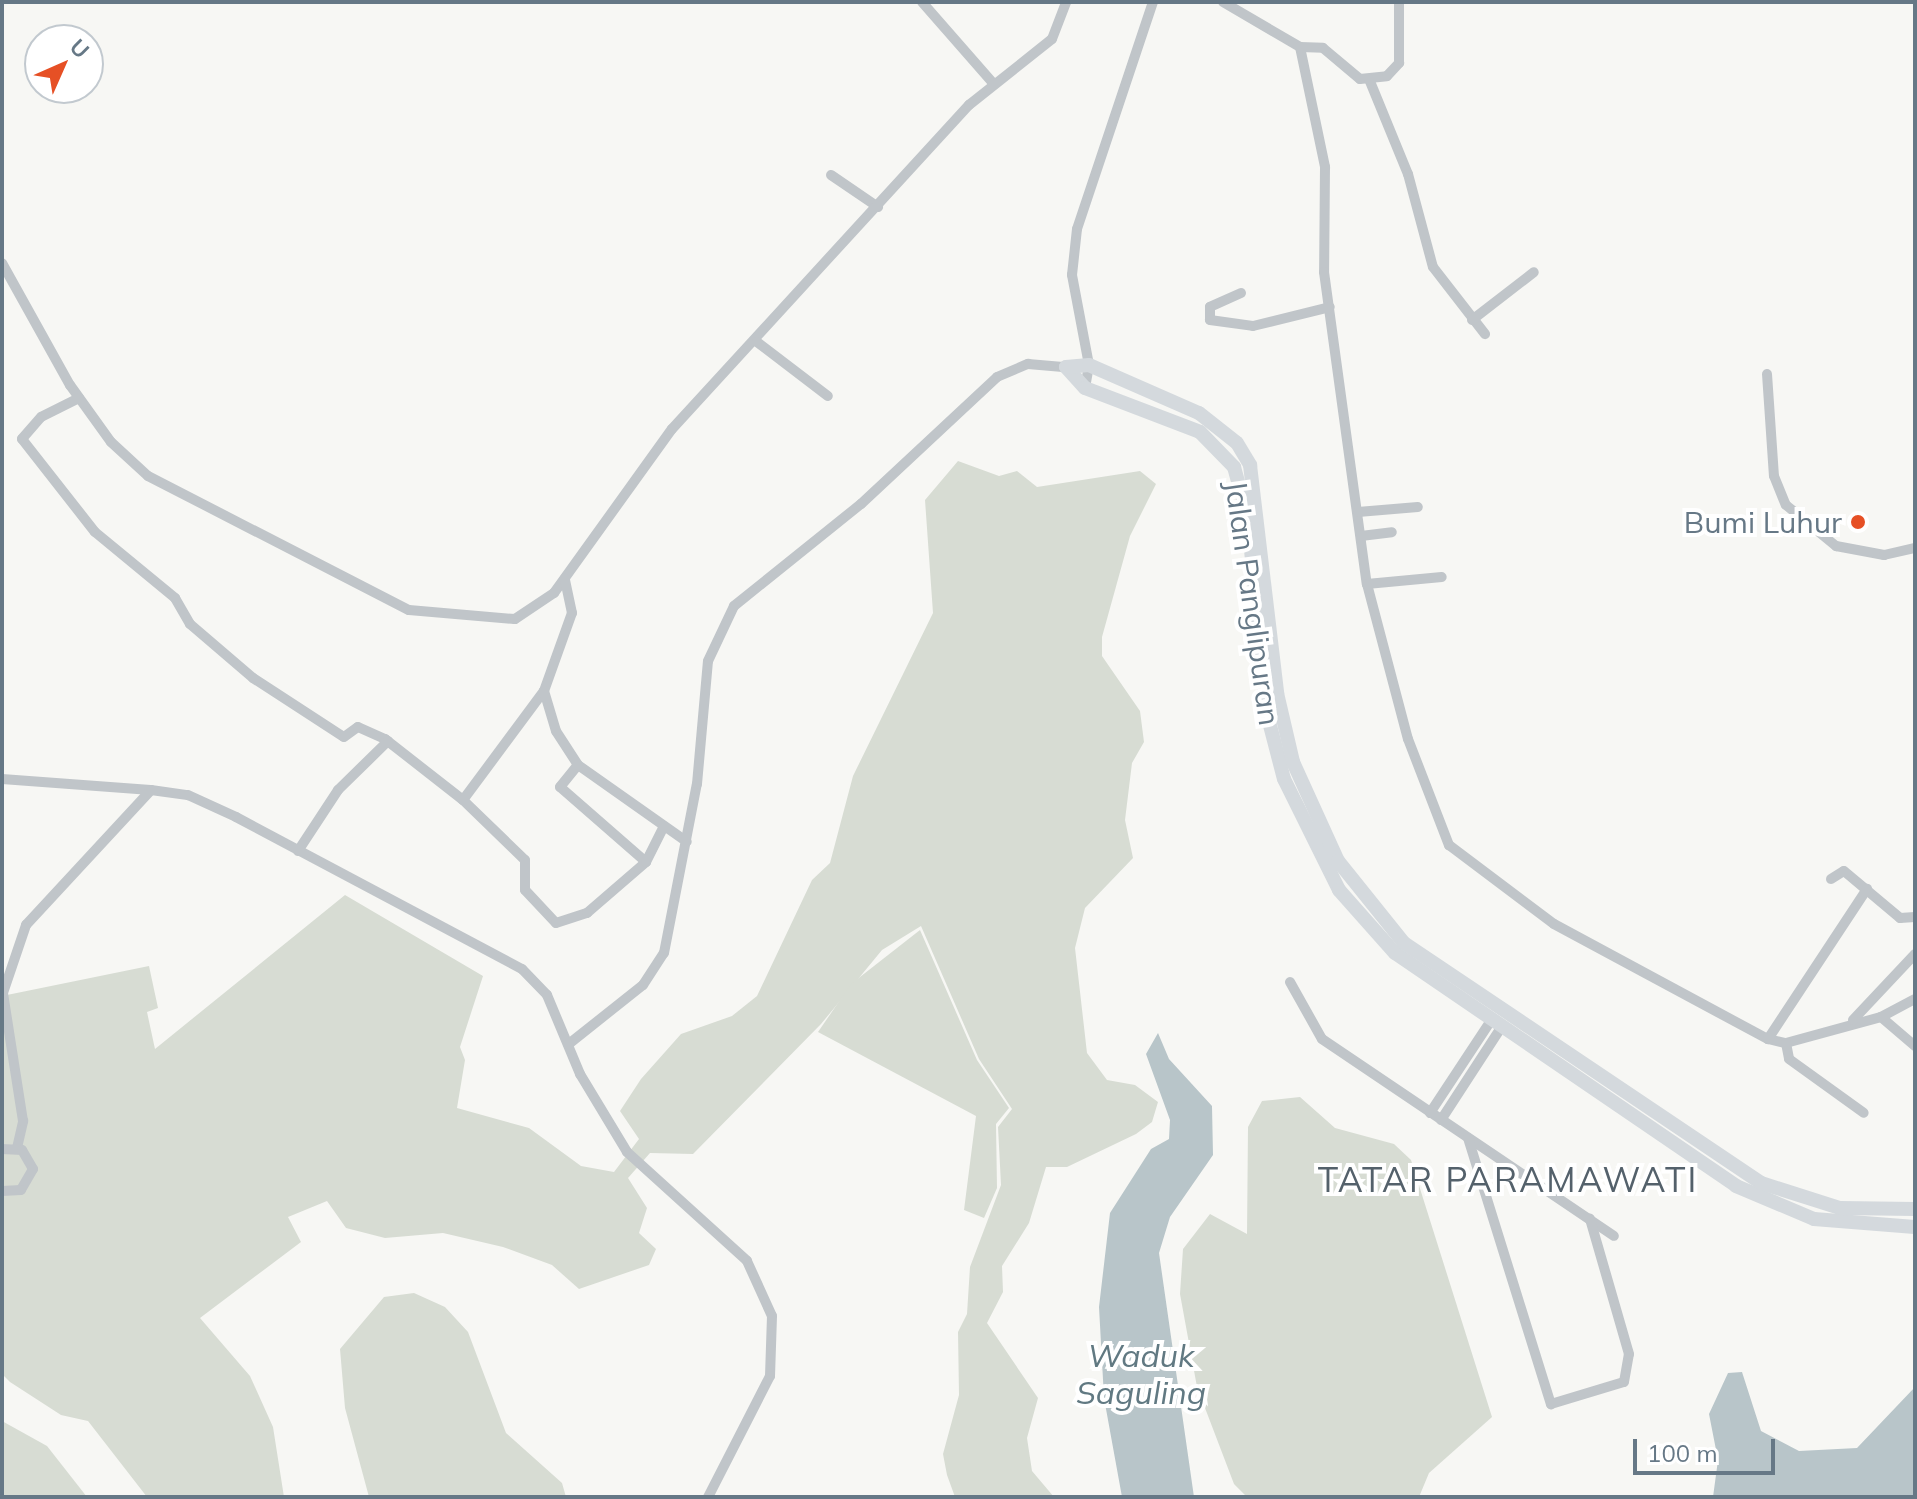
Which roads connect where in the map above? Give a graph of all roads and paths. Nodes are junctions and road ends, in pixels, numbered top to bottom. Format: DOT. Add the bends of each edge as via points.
graph roads {
  1 [pos="922,2"];
  2 [pos="1066,2"];
  3 [pos="1153,2"];
  4 [pos="1223,2"];
  5 [pos="1399,2"];
  6 [pos="1300,47"];
  7 [pos="1369,79"];
  8 [pos="993,83"];
  9 [pos="831,175"];
  10 [pos="878,207"];
  11 [pos="2,263"];
  12 [pos="1534,272"];
  13 [pos="5,276"];
  14 [pos="1241,293"];
  15 [pos="1330,307"];
  16 [pos="1472,320"];
  17 [pos="1485,334"];
  18 [pos="757,342"];
  19 [pos="1089,365"];
  20 [pos="1066,367"];
  21 [pos="1767,374"];
  22 [pos="1085,388"];
  23 [pos="828,396"];
  24 [pos="79,398"];
  25 [pos="1418,507"];
  26 [pos="1358,512"];
  27 [pos="1392,532"];
  28 [pos="1361,536"];
  29 [pos="1915,548"];
  30 [pos="1442,577"];
  31 [pos="565,579"];
  32 [pos="1367,584"];
  33 [pos="1265,653"];
  34 [pos="544,691"];
  35 [pos="388,741"];
  36 [pos="578,765"];
  37 [pos="2,779"];
  38 [pos="151,790"];
  39 [pos="463,800"];
  40 [pos="664,826"];
  41 [pos="687,842"];
  42 [pos="298,851"];
  43 [pos="646,862"];
  44 [pos="1831,879"];
  45 [pos="1867,889"];
  46 [pos="1915,917"];
  47 [pos="1915,954"];
  48 [pos="1290,982"];
  49 [pos="1915,999"];
  50 [pos="1881,1017"];
  51 [pos="1853,1020"];
  52 [pos="1495,1025"];
  53 [pos="1768,1039"];
  54 [pos="570,1043"];
  55 [pos="1786,1043"];
  56 [pos="1915,1046"];
  57 [pos="1634,1110"];
  58 [pos="1430,1113"];
  59 [pos="1864,1113"];
  60 [pos="1441,1120"];
  61 [pos="1468,1138"];
  62 [pos="17,1148"];
  63 [pos="2,1149"];
  64 [pos="2,1191"];
  65 [pos="1915,1209"];
  66 [pos="1590,1219"];
  67 [pos="1915,1227"];
  68 [pos="1614,1236"];
  69 [pos="708,1497"];
  1 -- 8 [label="street"];
  2 -- 8 [label="street" via="1052,39"];
  3 -- 19 [label="street" via="1077,229 1072,275"];
  4 -- 6 [label="street"];
  5 -- 7 [label="street" via="1398,68"];
  6 -- 7 [label="street" via="1318,46"];
  6 -- 15 [label="street" via="1325,167"];
  7 -- 16 [label="street" via="1408,174 1433,267"];
  8 -- 10 [label="street"];
  9 -- 10 [label="street"];
  10 -- 18 [label="street"];
  11 -- 13 [label="street"];
  12 -- 16 [label="street"];
  13 -- 24 [label="street"];
  14 -- 15 [label="street" via="1210,307 1210,320 1253,326"];
  15 -- 26 [label="street"];
  16 -- 17 [label="street"];
  18 -- 23 [label="street"];
  18 -- 31 [label="street" via="651,455"];
  19 -- 20 [label="main road, Jalan Panglipuran"];
  19 -- 22 [label="street"];
  19 -- 33 [label="main road, Jalan Panglipuran" via="1199,413 1237,443 1259,499"];
  20 -- 22 [label="main road, Jalan Panglipuran"];
  20 -- 41 [label="street" via="1028,364 997,377 861,504 734,606 708,661"];
  21 -- 29 [label="street" via="1774,476 1786,505 1836,546 1884,555"];
  22 -- 33 [label="main road, Jalan Panglipuran" via="1200,432 1234,467 1248,518"];
  24 -- 31 [label="street" via="148,476 409,610 515,619"];
  24 -- 35 [label="street" via="23,432 60,496 253,678 344,737 358,727"];
  25 -- 26 [label="street"];
  26 -- 28 [label="street"];
  27 -- 28 [label="street"];
  28 -- 32 [label="street"];
  30 -- 32 [label="street"];
  31 -- 34 [label="street" via="572,613"];
  32 -- 53 [label="street" via="1417,767 1459,857 1554,924"];
  33 -- 52 [label="main road, Jalan Panglipuran" via="1284,779 1339,890 1395,953"];
  33 -- 57 [label="main road, Jalan Panglipuran" via="1300,781 1338,861 1377,915 1430,964"];
  34 -- 36 [label="street" via="556,731"];
  34 -- 39 [label="street"];
  35 -- 39 [label="street"];
  35 -- 42 [label="street" via="338,790"];
  36 -- 40 [label="street"];
  36 -- 43 [label="street" via="560,787"];
  37 -- 38 [label="street"];
  38 -- 42 [label="street" via="188,795"];
  38 -- 62 [label="street" via="26,925 13,949 3,993 23,1121"];
  39 -- 43 [label="street" via="525,860 525,890 556,923 587,913"];
  40 -- 41 [label="street"];
  40 -- 43 [label="street"];
  41 -- 54 [label="street" via="664,953 643,985"];
  42 -- 54 [label="street" via="522,969 547,995"];
  44 -- 45 [label="street" via="1844,871"];
  45 -- 46 [label="street" via="1904,920"];
  45 -- 53 [label="street"];
  47 -- 51 [label="street"];
  48 -- 58 [label="street" via="1322,1039"];
  49 -- 50 [label="street"];
  50 -- 51 [label="street"];
  50 -- 56 [label="street"];
  51 -- 55 [label="street"];
  52 -- 57 [label="main road, Jalan Panglipuran"];
  52 -- 58 [label="street"];
  52 -- 60 [label="street"];
  53 -- 55 [label="street"];
  54 -- 69 [label="street" via="627,1152 747,1261 765,1291 774,1339 770,1376"];
  55 -- 59 [label="street" via="1789,1059"];
  57 -- 65 [label="main road, Jalan Panglipuran" via="1776,1190 1854,1210"];
  57 -- 67 [label="main road, Jalan Panglipuran" via="1779,1208 1844,1225"];
  58 -- 60 [label="street"];
  60 -- 61 [label="street"];
  61 -- 66 [label="street"];
  61 -- 66 [label="street" via="1551,1404 1624,1382 1629,1354"];
  62 -- 63 [label="street"];
  62 -- 64 [label="street" via="29,1158 32,1175 21,1190"];
  66 -- 68 [label="street"];
}
